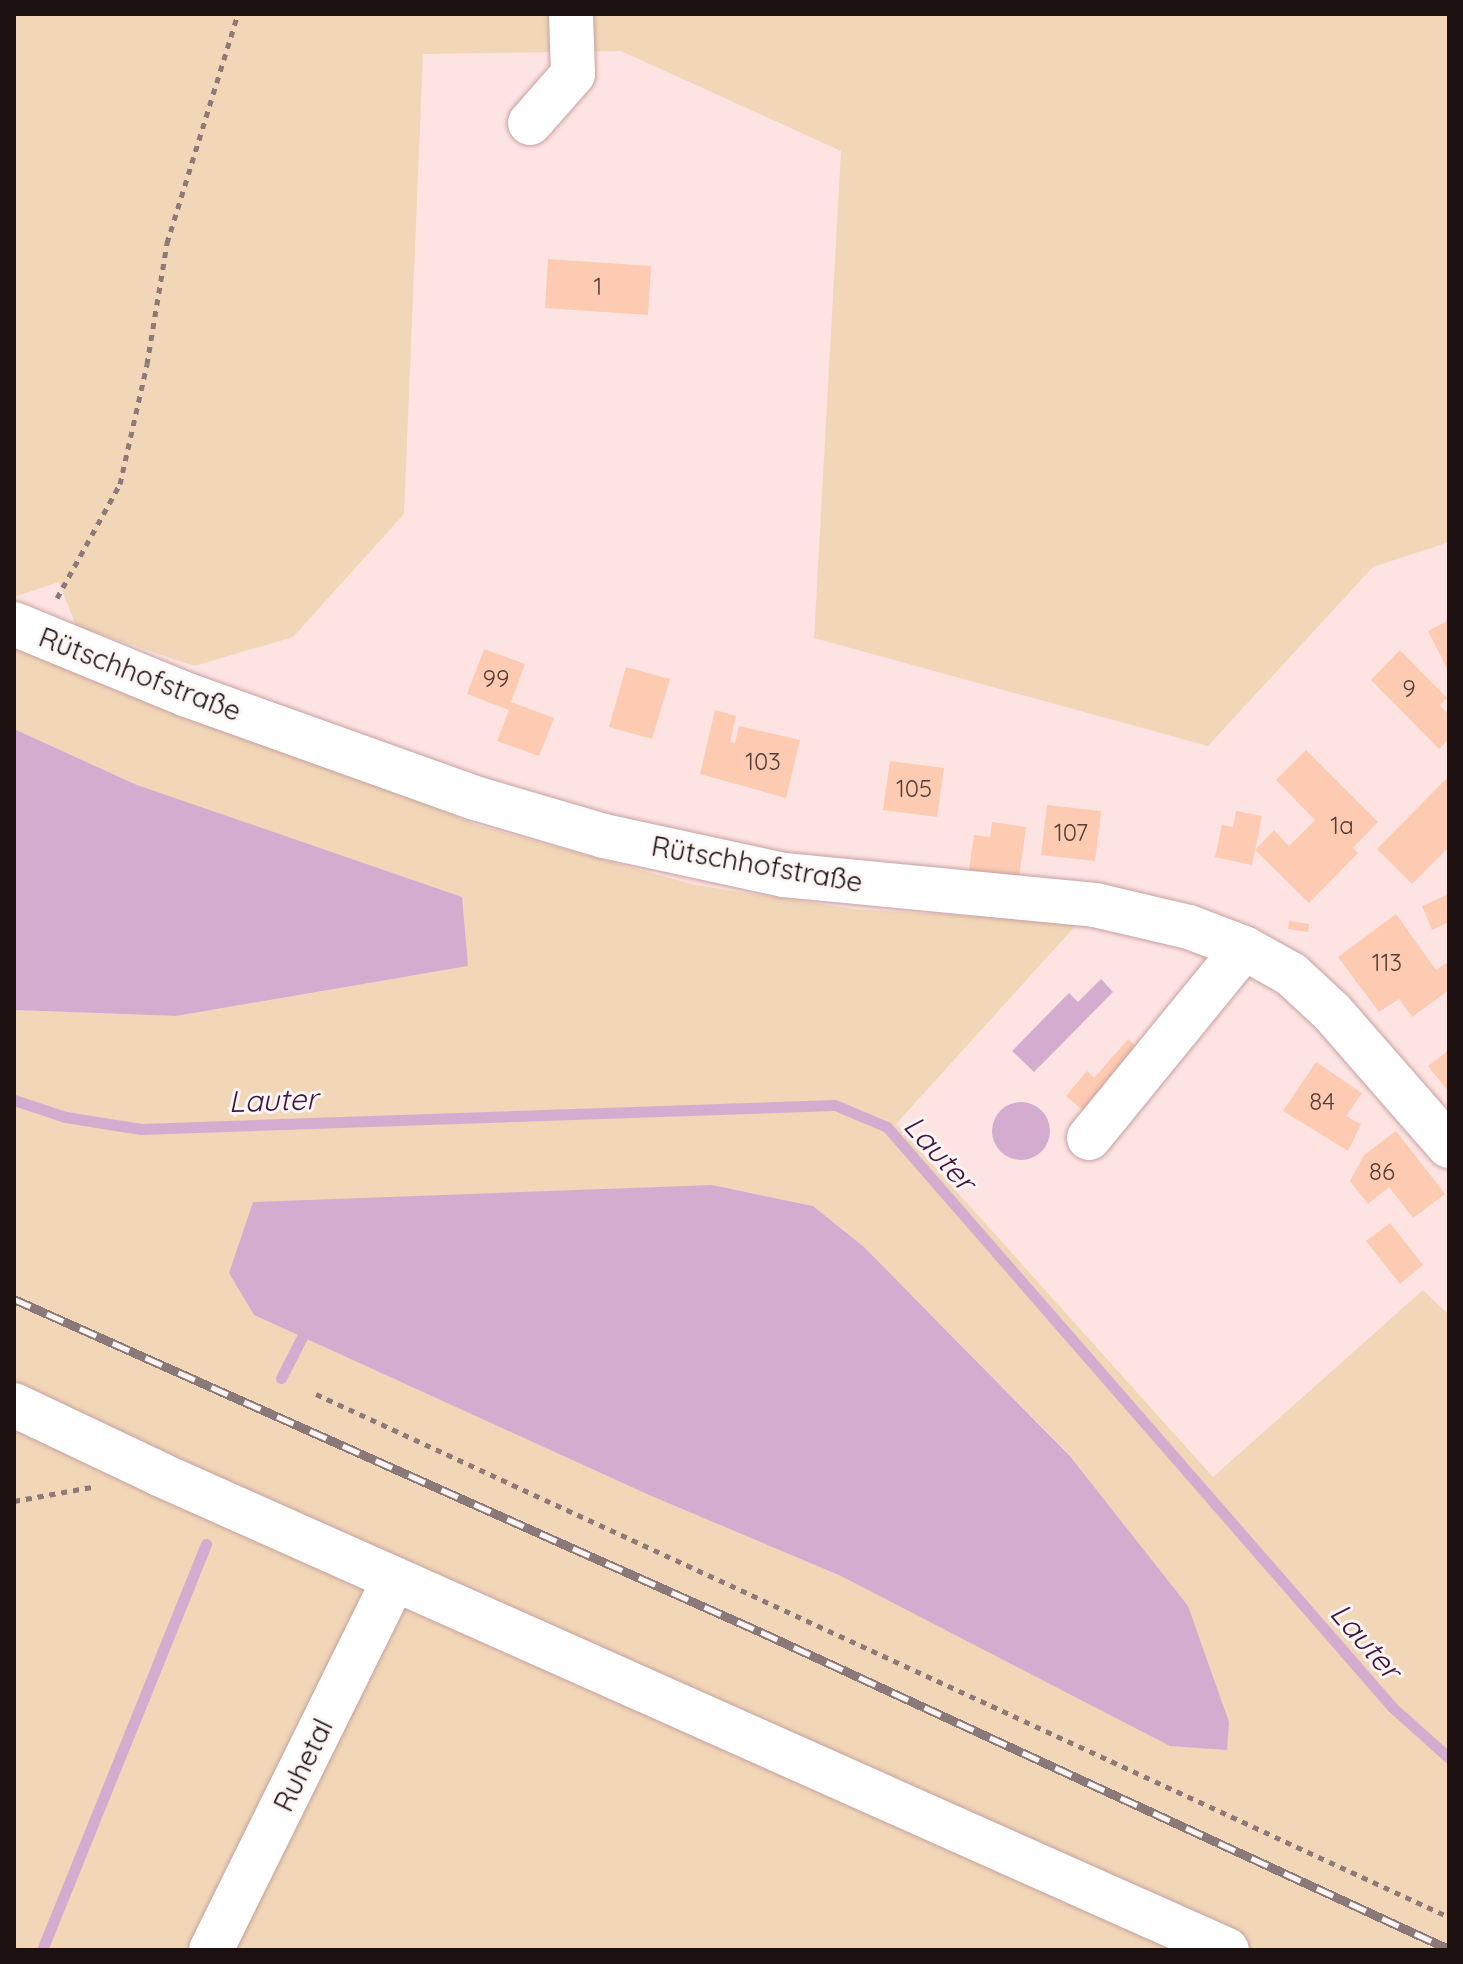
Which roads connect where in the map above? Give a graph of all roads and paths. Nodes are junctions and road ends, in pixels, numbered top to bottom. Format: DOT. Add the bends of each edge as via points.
graph roads {
  1 [pos="238,14"];
  2 [pos="571,14"];
  3 [pos="530,123"];
  4 [pos="26,629"];
  5 [pos="1244,948"];
  6 [pos="1089,1138"];
  7 [pos="1449,1146"];
  8 [pos="316,1394"];
  9 [pos="14,1405"];
  10 [pos="101,1485"];
  11 [pos="14,1501"];
  12 [pos="394,1579"];
  13 [pos="1449,1917"];
  14 [pos="211,1950"];
  15 [pos="1227,1950"];
  1 -- 4 [label="path" via="167,243 120,484"];
  2 -- 3 [label="street" via="573,74"];
  4 -- 5 [label="street, Rütschhofstraße" via="187,695 475,798 604,836 784,875 1095,905 1189,927"];
  5 -- 6 [label="street"];
  5 -- 7 [label="street, Rütschhofstraße" via="1291,974 1332,1012"];
  8 -- 13 [label="path"];
  9 -- 12 [label="street"];
  10 -- 11 [label="path"];
  12 -- 14 [label="street, Ruhetal"];
  12 -- 15 [label="street"];
}
